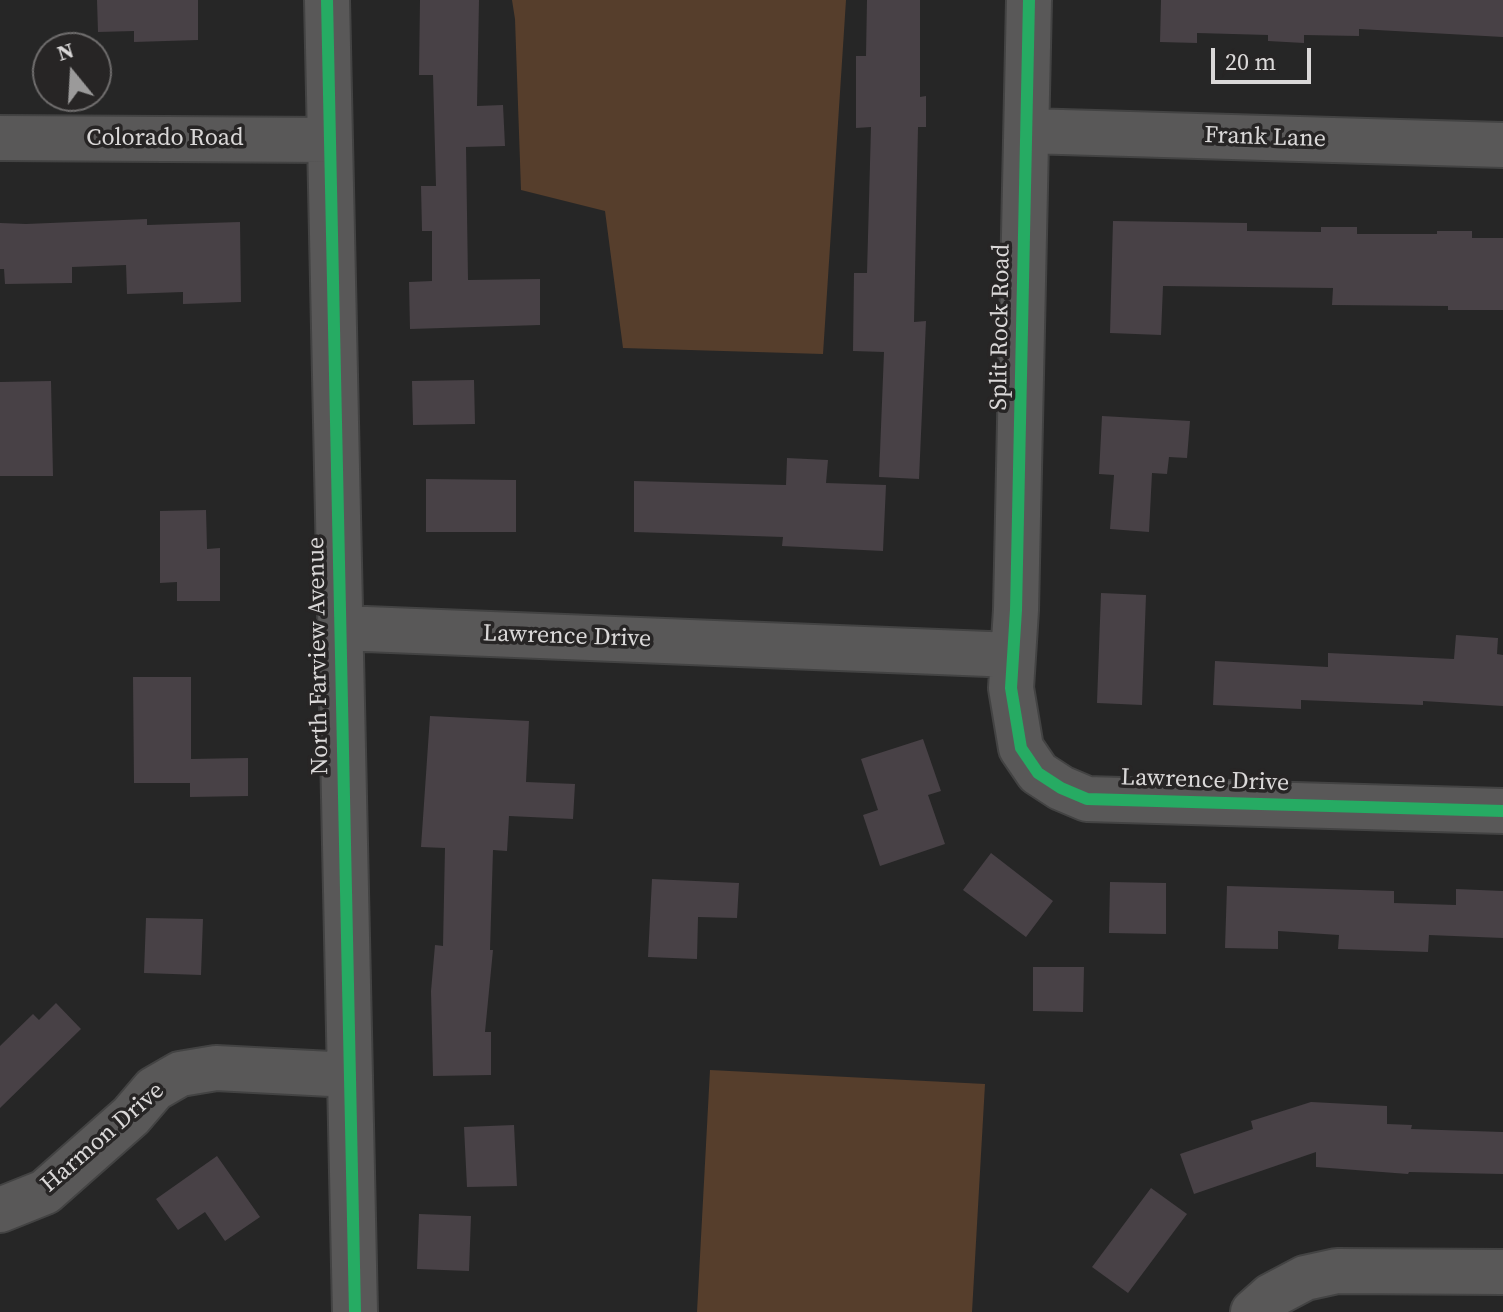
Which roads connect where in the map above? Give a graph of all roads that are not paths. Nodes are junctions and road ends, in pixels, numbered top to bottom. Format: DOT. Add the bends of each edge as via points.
graph roads {
  1 [pos="327,0"];
  2 [pos="1029,0"];
  3 [pos="1028,131"];
  4 [pos="0,138"];
  5 [pos="330,140"];
  6 [pos="1503,145"];
  7 [pos="341,628"];
  8 [pos="1013,655"];
  9 [pos="1503,811"];
  10 [pos="350,1075"];
  11 [pos="0,1210"];
  12 [pos="1503,1272"];
  13 [pos="355,1312"];
  14 [pos="1253,1312"];
  1 -- 5 [label="street, North Farview Avenue"];
  2 -- 3 [label="street, Split Rock Road"];
  3 -- 6 [label="street, Frank Lane"];
  3 -- 8 [label="street, Split Rock Road"];
  4 -- 5 [label="street, Colorado Road"];
  5 -- 7 [label="street, North Farview Avenue"];
  7 -- 8 [label="street, Lawrence Drive"];
  7 -- 10 [label="street, North Farview Avenue"];
  8 -- 9 [label="street, Lawrence Drive" via="1011,688 1021,748 1038,773 1087,799"];
  10 -- 11 [label="street, Harmon Drive" via="216,1068 180,1074 154,1089 45,1192"];
  10 -- 13 [label="street, North Farview Avenue"];
  12 -- 14 [label="street" via="1337,1271 1305,1278"];
}
